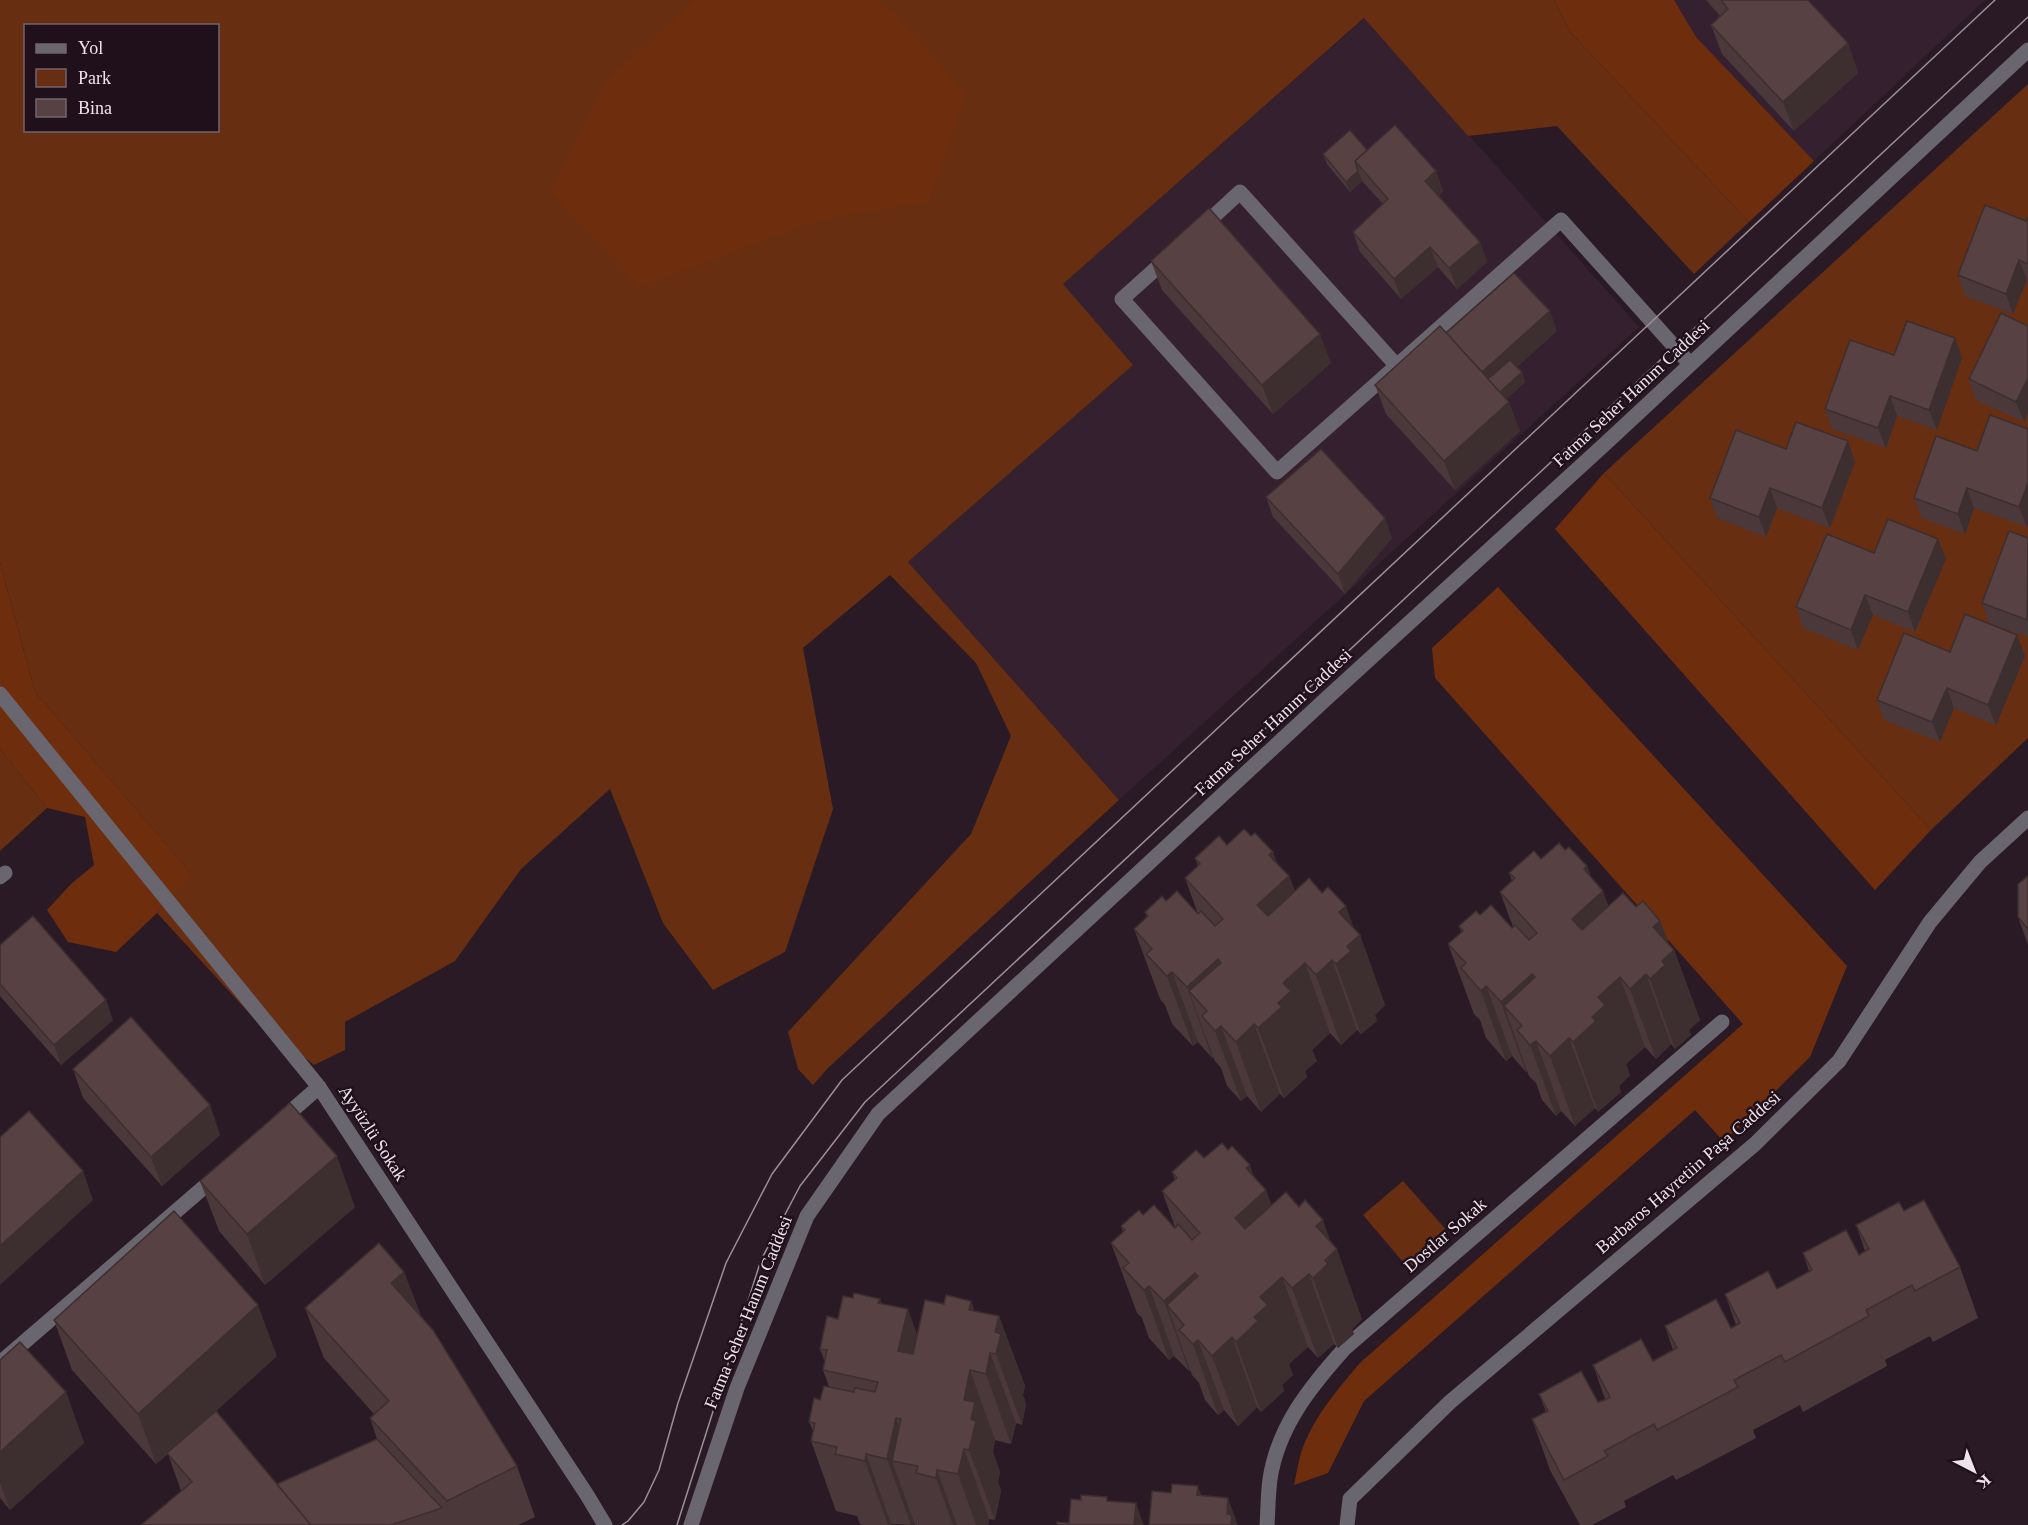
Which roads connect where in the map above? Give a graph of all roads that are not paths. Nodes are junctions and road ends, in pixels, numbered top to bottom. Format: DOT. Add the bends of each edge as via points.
graph roads {
  1 [pos="2028,50"];
  2 [pos="1690,364"];
  3 [pos="1396,365"];
  4 [pos="0,694"];
  5 [pos="2028,818"];
  6 [pos="1722,1022"];
  7 [pos="320,1087"];
  8 [pos="266,1133"];
  9 [pos="231,1164"];
  10 [pos="0,1363"];
  11 [pos="605,1525"];
  12 [pos="692,1525"];
  13 [pos="1267,1525"];
  14 [pos="1347,1525"];
  1 -- 2 [label="street, Fatma Seher Hanım Caddesi"];
  2 -- 3 [label="street" via="1561,220"];
  2 -- 12 [label="street, Fatma Seher Hanım Caddesi" via="878,1114 807,1216 737,1388"];
  3 -- 3 [label="street" via="1277,472 1122,299 1240,192"];
  4 -- 7 [label="street"];
  5 -- 14 [label="street, Barbaros Hayretiin Paşa Caddesi" via="1980,862 1930,922 1839,1061 1755,1144 1450,1402 1350,1499"];
  6 -- 13 [label="street, Dostlar Sokak" via="1345,1348 1296,1408 1280,1444 1270,1478"];
  7 -- 8 [label="street, Ayyüzlü Sokak"];
  7 -- 11 [label="street, Ayyüzlü Sokak"];
  9 -- 10 [label="street"];
}
